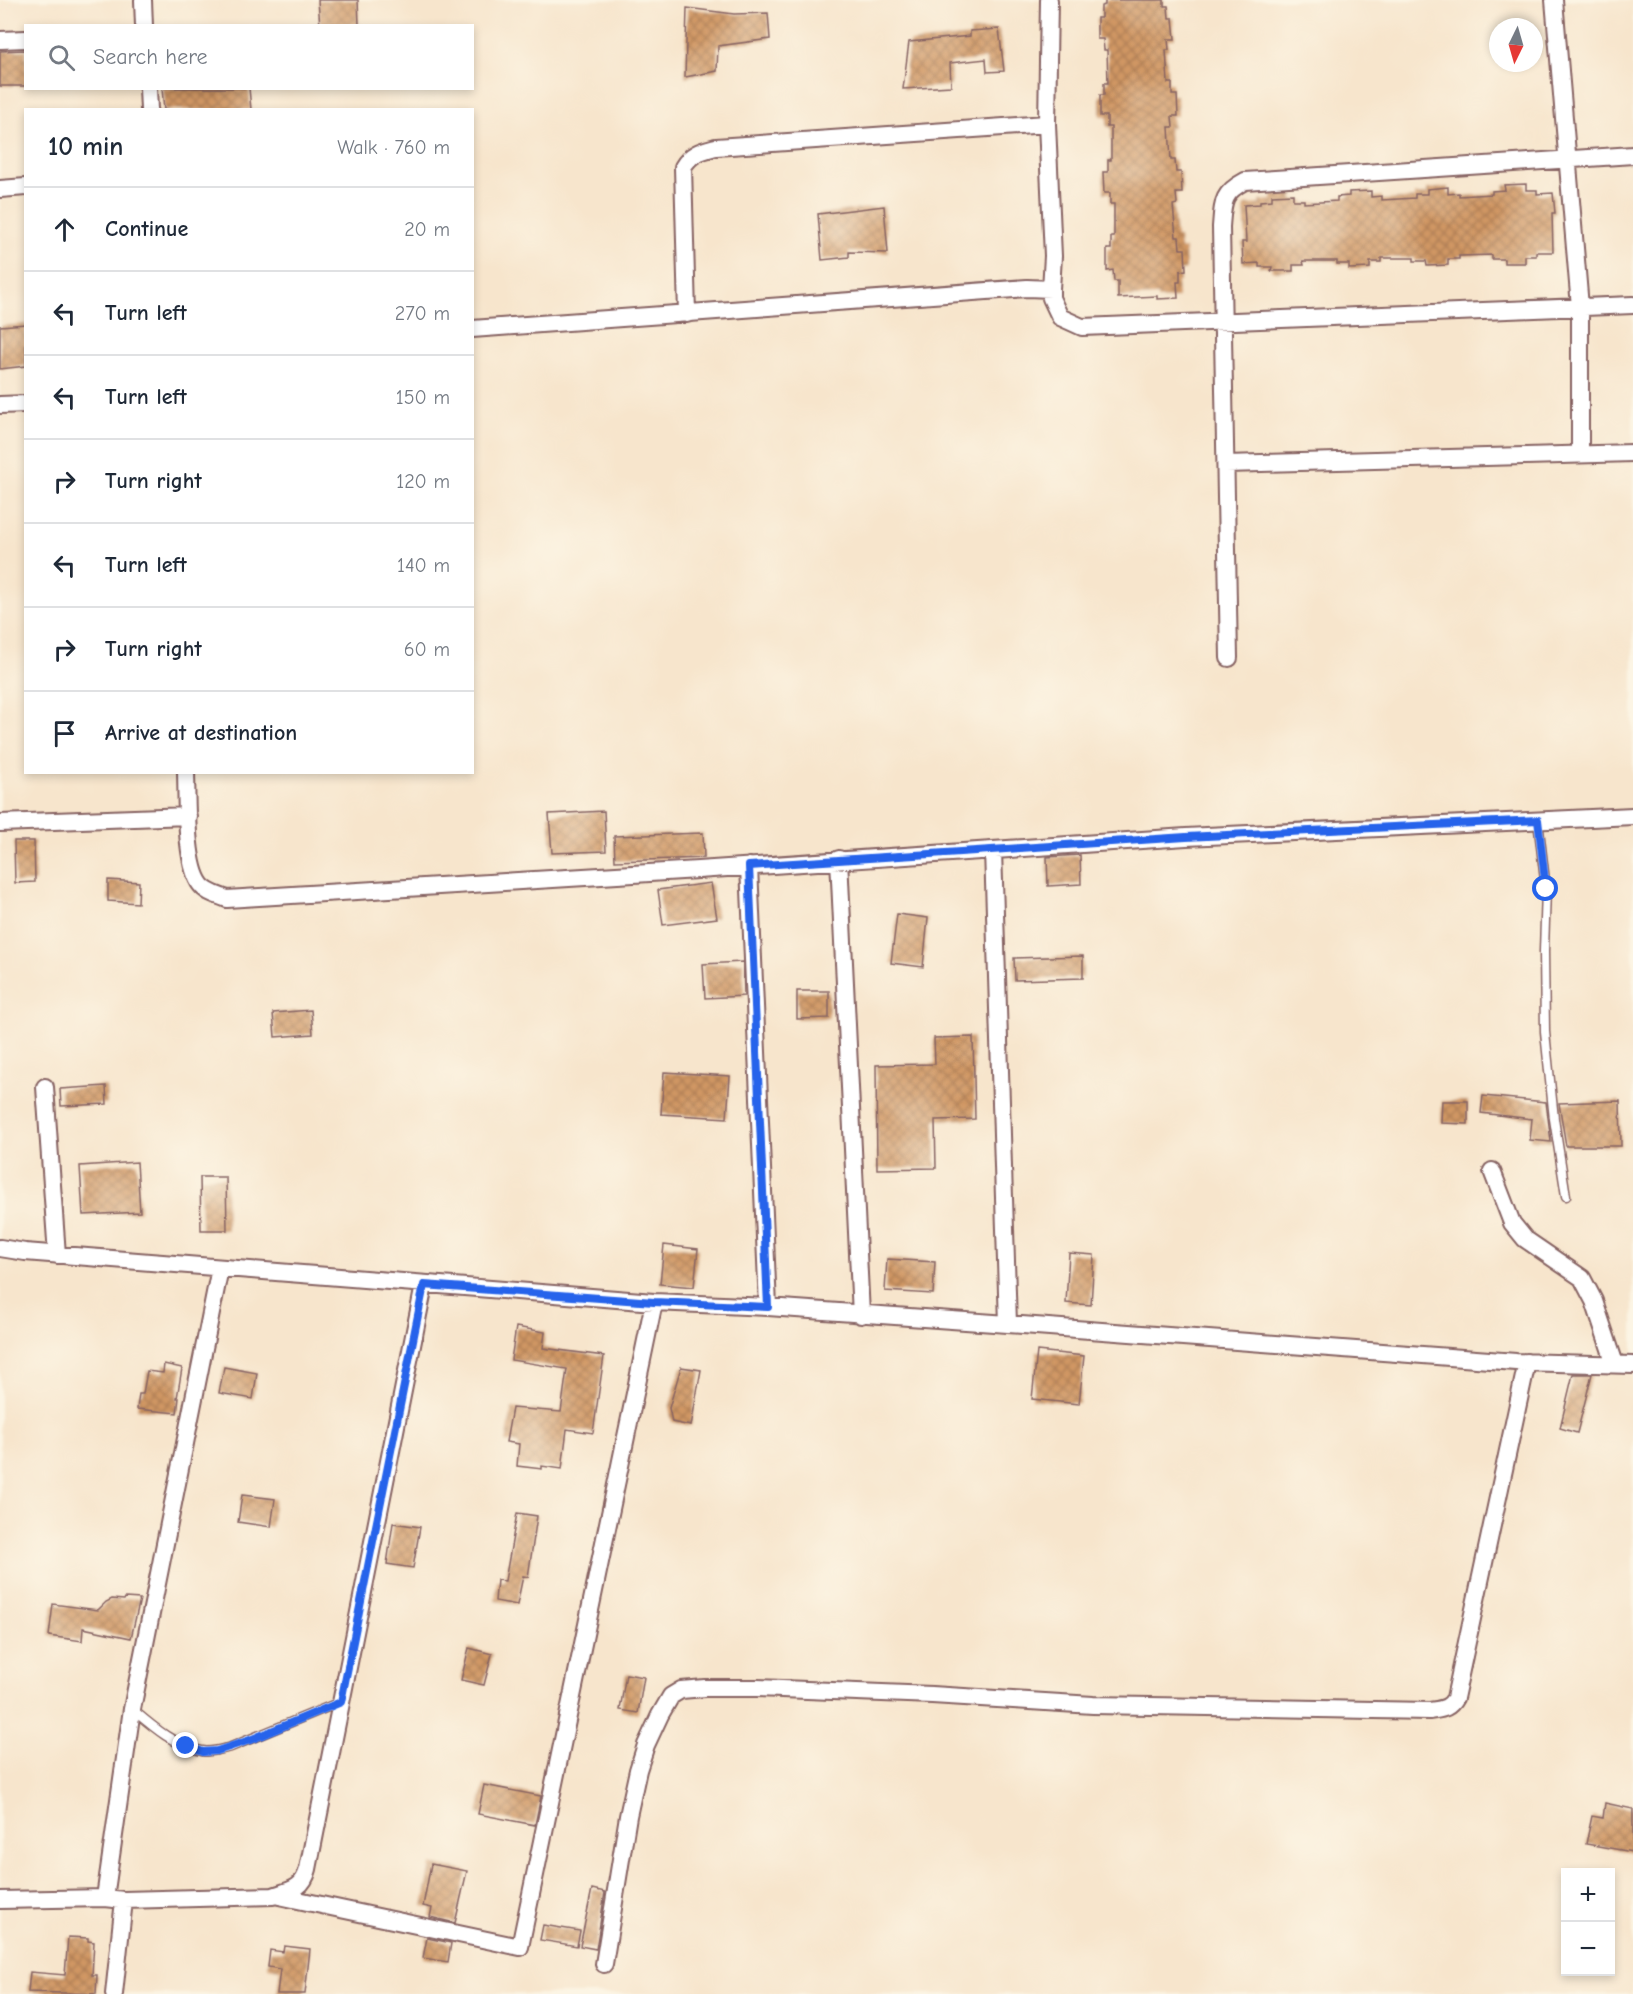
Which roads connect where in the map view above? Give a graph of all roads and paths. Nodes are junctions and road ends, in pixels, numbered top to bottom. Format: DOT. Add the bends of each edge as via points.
graph roads {
  1 [pos="143,0"];
  2 [pos="1049,0"];
  3 [pos="1554,0"];
  4 [pos="144,24"];
  5 [pos="24,39"];
  6 [pos="0,40"];
  7 [pos="148,90"];
  8 [pos="149,108"];
  9 [pos="1047,124"];
  10 [pos="1633,155"];
  11 [pos="1569,159"];
  12 [pos="24,187"];
  13 [pos="0,189"];
  14 [pos="1051,289"];
  15 [pos="1633,304"];
  16 [pos="1580,307"];
  17 [pos="687,314"];
  18 [pos="1224,321"];
  19 [pos="474,329"];
  20 [pos="24,404"];
  21 [pos="0,405"];
  22 [pos="1580,453"];
  23 [pos="1633,453"];
  24 [pos="1226,464"];
  25 [pos="1229,658"];
  26 [pos="186,774"];
  27 [pos="188,816"];
  28 [pos="1633,816"];
  29 [pos="1538,820"];
  30 [pos="0,823"];
  31 [pos="993,850"];
  32 [pos="839,859"];
  33 [pos="749,866"];
  34 [pos="45,1087"];
  35 [pos="1492,1171"];
  36 [pos="1566,1196"];
  37 [pos="0,1248"];
  38 [pos="57,1255"];
  39 [pos="220,1268"];
  40 [pos="424,1285"];
  41 [pos="654,1302"];
  42 [pos="768,1307"];
  43 [pos="861,1315"];
  44 [pos="1008,1324"];
  45 [pos="1527,1362"];
  46 [pos="1615,1364"];
  47 [pos="1633,1365"];
  48 [pos="341,1702"];
  49 [pos="132,1708"];
  50 [pos="277,1895"];
  51 [pos="105,1898"];
  52 [pos="0,1900"];
  53 [pos="124,1900"];
  54 [pos="604,1964"];
  55 [pos="114,1994"];
  1 -- 4 [label="street"];
  2 -- 9 [label="street"];
  3 -- 11 [label="street"];
  5 -- 6 [label="street"];
  7 -- 8 [label="street"];
  9 -- 14 [label="street"];
  9 -- 17 [label="street" via="716,147 697,152 683,167"];
  10 -- 11 [label="street"];
  11 -- 16 [label="street"];
  11 -- 18 [label="street" via="1245,181 1232,188 1222,207"];
  12 -- 13 [label="street"];
  14 -- 17 [label="street"];
  14 -- 18 [label="street" via="1060,317 1083,327"];
  15 -- 16 [label="street"];
  16 -- 18 [label="street"];
  16 -- 22 [label="street"];
  17 -- 19 [label="street"];
  18 -- 24 [label="street"];
  20 -- 21 [label="street"];
  22 -- 23 [label="street"];
  22 -- 24 [label="street"];
  24 -- 25 [label="street"];
  26 -- 27 [label="street"];
  27 -- 30 [label="street"];
  27 -- 33 [label="street" via="193,868 201,885 227,898"];
  28 -- 29 [label="street"];
  29 -- 31 [label="street"];
  29 -- 36 [label="lane" via="1546,889 1545,1032"];
  31 -- 32 [label="street"];
  31 -- 44 [label="street"];
  32 -- 33 [label="street"];
  32 -- 43 [label="street"];
  33 -- 42 [label="street"];
  34 -- 38 [label="street"];
  35 -- 46 [label="street" via="1512,1222 1525,1239 1582,1278 1598,1311"];
  37 -- 38 [label="street"];
  38 -- 39 [label="street"];
  39 -- 40 [label="street"];
  39 -- 49 [label="street"];
  40 -- 41 [label="street"];
  40 -- 48 [label="street"];
  41 -- 42 [label="street"];
  41 -- 50 [label="street" via="520,1947"];
  42 -- 43 [label="street"];
  43 -- 44 [label="street"];
  44 -- 45 [label="street"];
  45 -- 46 [label="street"];
  45 -- 54 [label="street" via="1455,1698 1445,1709 1093,1704 758,1688 681,1690 670,1696 638,1770"];
  46 -- 47 [label="street"];
  48 -- 49 [label="lane" via="231,1747 203,1752 168,1737"];
  48 -- 50 [label="street" via="306,1878 294,1890"];
  49 -- 51 [label="street"];
  50 -- 53 [label="street"];
  51 -- 52 [label="street"];
  51 -- 53 [label="street"];
  53 -- 55 [label="street"];
}
